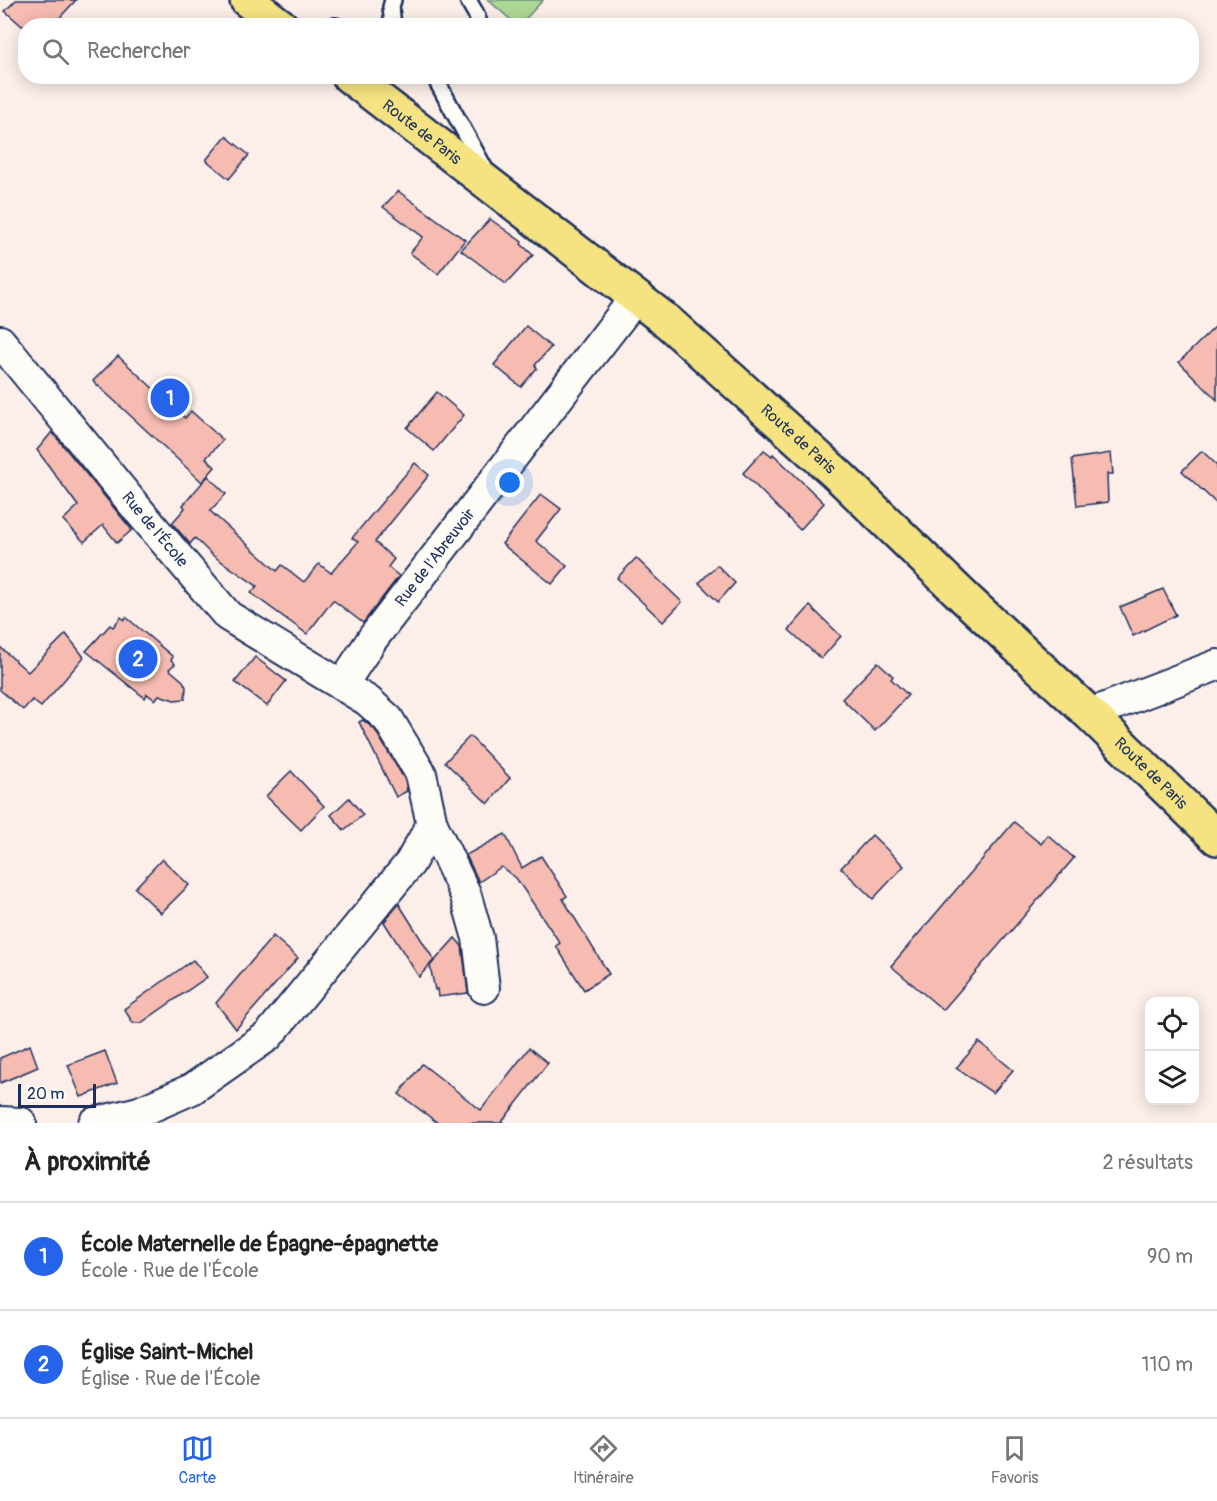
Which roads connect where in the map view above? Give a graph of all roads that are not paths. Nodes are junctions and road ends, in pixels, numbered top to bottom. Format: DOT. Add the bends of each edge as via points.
graph roads {
  1 [pos="248,0"];
  2 [pos="393,0"];
  3 [pos="468,0"];
  4 [pos="272,18"];
  5 [pos="392,18"];
  6 [pos="478,18"];
  7 [pos="359,84"];
  8 [pos="438,84"];
  9 [pos="497,189"];
  10 [pos="636,297"];
  11 [pos="0,341"];
  12 [pos="1217,665"];
  13 [pos="342,685"];
  14 [pos="1090,714"];
  15 [pos="432,824"];
  16 [pos="1217,838"];
  17 [pos="484,988"];
  18 [pos="0,1122"];
  19 [pos="21,1123"];
  20 [pos="94,1123"];
  1 -- 4 [label="main road"];
  2 -- 5 [label="lane"];
  3 -- 6 [label="lane"];
  7 -- 9 [label="main road, Route de Paris"];
  8 -- 9 [label="lane"];
  9 -- 10 [label="main road, Route de Paris"];
  10 -- 13 [label="street, Rue de l'Abreuvoir" via="373,638"];
  10 -- 14 [label="main road, Route de Paris" via="839,476"];
  11 -- 13 [label="street, Rue de l'École" via="228,616"];
  12 -- 14 [label="street"];
  13 -- 15 [label="street" via="388,719 421,774"];
  14 -- 16 [label="main road, Route de Paris"];
  15 -- 17 [label="street" via="465,893 478,938"];
  15 -- 20 [label="street" via="410,863 268,1036 192,1089 139,1112"];
  18 -- 19 [label="street"];
}
